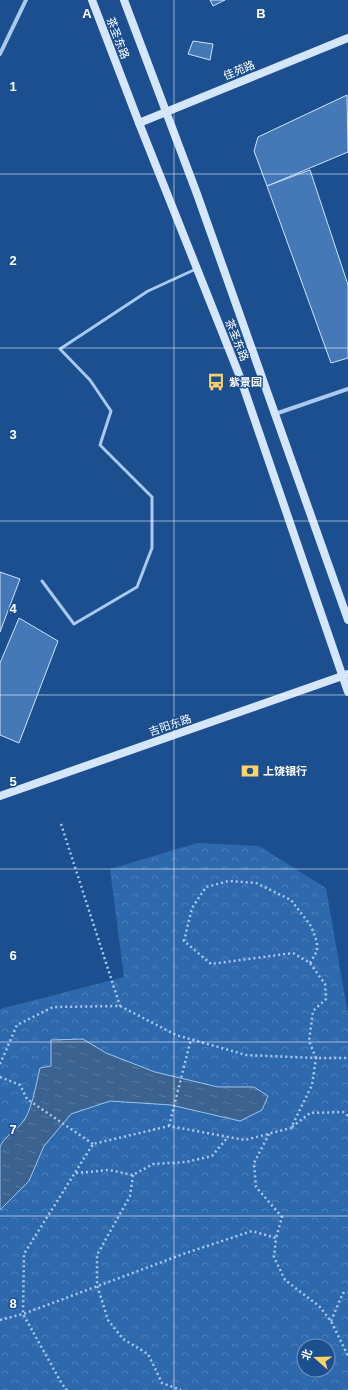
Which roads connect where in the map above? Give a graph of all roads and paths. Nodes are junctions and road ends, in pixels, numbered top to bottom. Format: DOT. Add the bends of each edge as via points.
graph roads {
  1 [pos="26,0"];
  2 [pos="92,0"];
  3 [pos="124,0"];
  4 [pos="348,38"];
  5 [pos="0,54"];
  6 [pos="165,111"];
  7 [pos="138,123"];
  8 [pos="197,269"];
  9 [pos="348,389"];
  10 [pos="275,414"];
  11 [pos="42,581"];
  12 [pos="348,620"];
  13 [pos="345,675"];
  14 [pos="348,692"];
  15 [pos="0,796"];
  16 [pos="61,824"];
  17 [pos="310,963"];
  18 [pos="120,1006"];
  19 [pos="191,1039"];
  20 [pos="316,1058"];
  21 [pos="348,1058"];
  22 [pos="0,1064"];
  23 [pos="0,1077"];
  24 [pos="348,1116"];
  25 [pos="169,1126"];
  26 [pos="291,1128"];
  27 [pos="269,1134"];
  28 [pos="228,1137"];
  29 [pos="93,1144"];
  30 [pos="75,1173"];
  31 [pos="133,1175"];
  32 [pos="276,1238"];
  33 [pos="97,1285"];
  34 [pos="348,1293"];
  35 [pos="23,1314"];
  36 [pos="0,1320"];
  37 [pos="331,1322"];
  38 [pos="348,1356"];
  39 [pos="67,1390"];
  40 [pos="181,1390"];
  1 -- 5 [label="street"];
  2 -- 7 [label="main road, 茶圣东路"];
  3 -- 6 [label="main road, 茶圣东路"];
  4 -- 6 [label="main road, 佳苑路"];
  6 -- 7 [label="main road, 佳苑路"];
  6 -- 10 [label="main road, 茶圣东路"];
  7 -- 8 [label="main road, 茶圣东路"];
  8 -- 11 [label="lane" via="148,291 60,349 90,380 111,411 100,445 152,497 152,548 137,587 74,624"];
  8 -- 13 [label="main road, 茶圣东路" via="240,377"];
  9 -- 10 [label="street"];
  10 -- 12 [label="main road, 茶圣东路"];
  13 -- 14 [label="main road, 茶圣东路"];
  13 -- 15 [label="main road, 吉阳东路"];
  16 -- 18 [label="path"];
  17 -- 17 [label="path" via="293,953 211,964 184,941 192,908 206,887 229,881 256,883 291,900 312,926 317,951"];
  17 -- 20 [label="path" via="325,984 326,999 313,1011 309,1041"];
  18 -- 19 [label="path" via="176,1035"];
  18 -- 22 [label="path" via="53,1007 17,1025"];
  19 -- 20 [label="path" via="246,1055"];
  19 -- 25 [label="path"];
  20 -- 21 [label="path"];
  20 -- 26 [label="path" via="312,1085"];
  23 -- 29 [label="path" via="20,1085 27,1099"];
  24 -- 26 [label="path" via="343,1112 310,1113"];
  25 -- 28 [label="path"];
  25 -- 29 [label="path"];
  26 -- 27 [label="path"];
  27 -- 28 [label="path" via="245,1140"];
  27 -- 32 [label="path" via="254,1163 256,1187 282,1218"];
  28 -- 31 [label="path" via="212,1156 186,1162 153,1164"];
  29 -- 30 [label="path"];
  30 -- 31 [label="path" via="109,1170"];
  30 -- 35 [label="path" via="24,1254"];
  31 -- 33 [label="path" via="130,1196 97,1255"];
  32 -- 33 [label="path" via="252,1231"];
  32 -- 37 [label="path" via="274,1256 285,1280 319,1306"];
  33 -- 35 [label="path"];
  33 -- 40 [label="path" via="108,1320 123,1339 148,1354 162,1383"];
  34 -- 37 [label="path" via="343,1293"];
  35 -- 36 [label="path"];
  35 -- 39 [label="path"];
  37 -- 38 [label="path"];
}
